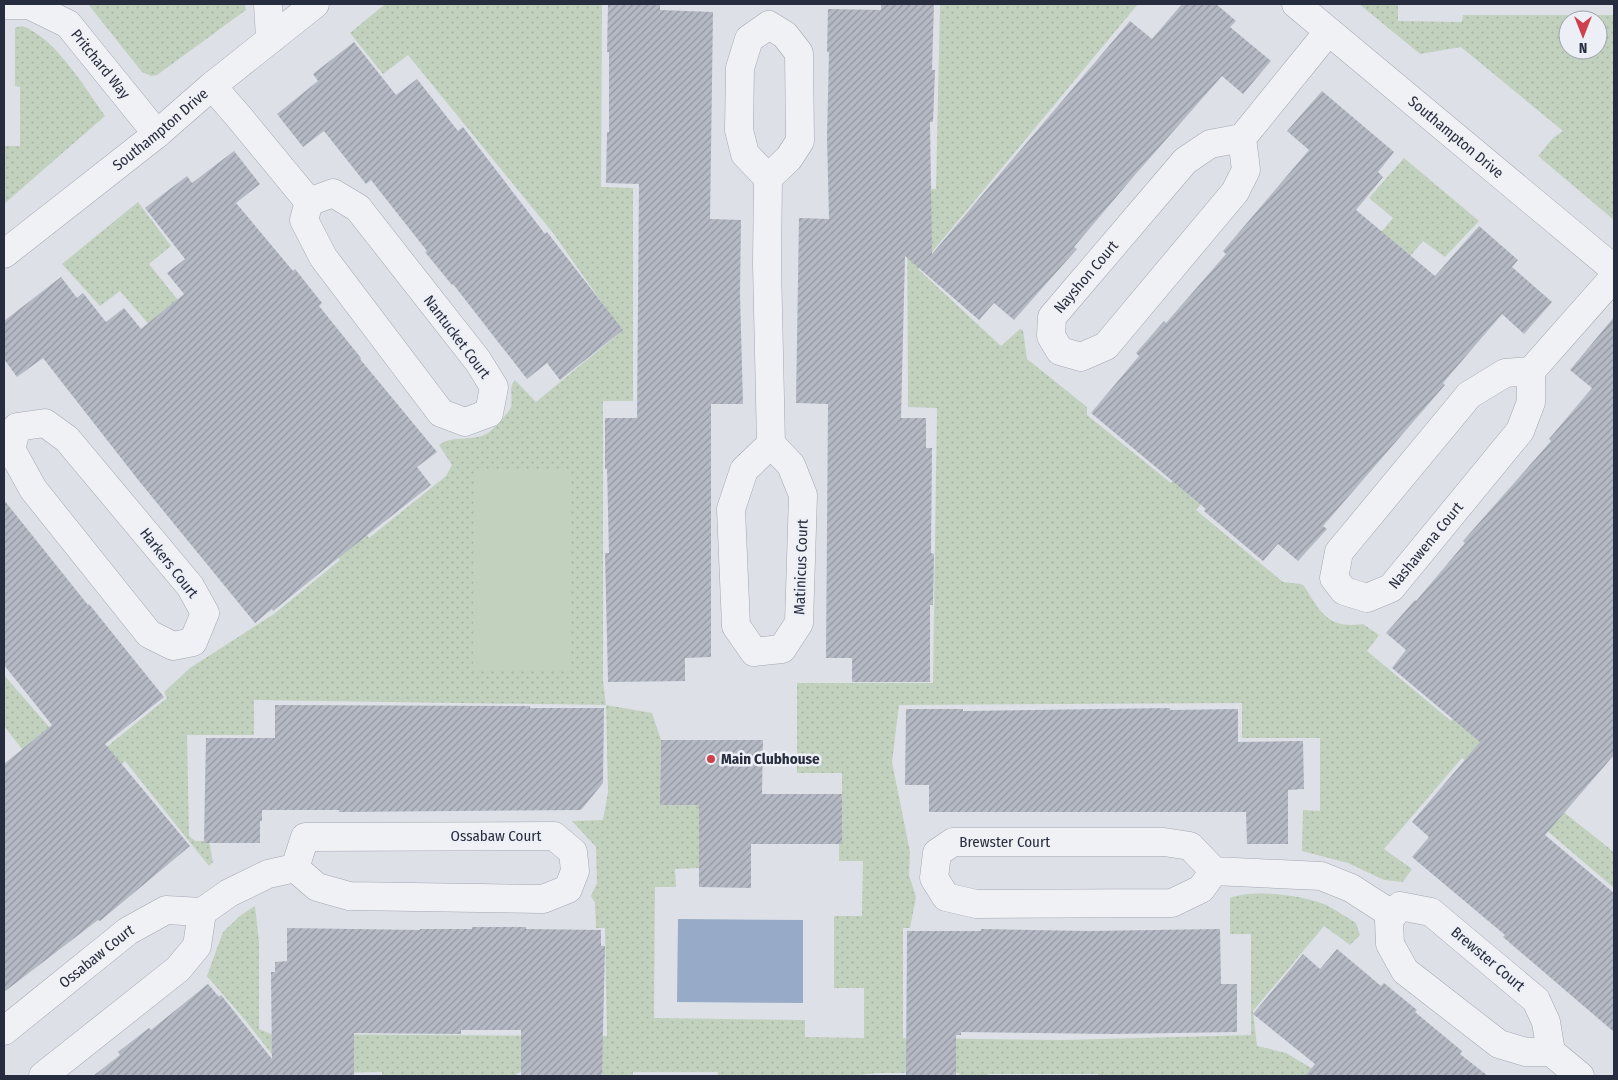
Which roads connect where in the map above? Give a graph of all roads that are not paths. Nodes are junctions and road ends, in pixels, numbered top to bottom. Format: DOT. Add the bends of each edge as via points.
graph roads {
  1 [pos="268,4"];
  2 [pos="315,4"];
  3 [pos="1296,4"];
  4 [pos="4,5"];
  5 [pos="769,15"];
  6 [pos="1328,32"];
  7 [pos="270,40"];
  8 [pos="212,86"];
  9 [pos="157,134"];
  10 [pos="1242,138"];
  11 [pos="768,178"];
  12 [pos="309,202"];
  13 [pos="4,254"];
  14 [pos="1614,269"];
  15 [pos="1614,278"];
  16 [pos="1531,371"];
  17 [pos="11,419"];
  18 [pos="771,444"];
  19 [pos="295,868"];
  20 [pos="1214,871"];
  21 [pos="202,912"];
  22 [pos="1393,915"];
  23 [pos="4,1031"];
  24 [pos="1551,1052"];
  25 [pos="43,1076"];
  26 [pos="1580,1076"];
  1 -- 7 [label="street"];
  2 -- 7 [label="street, Southampton Drive"];
  3 -- 6 [label="street, Southampton Drive"];
  4 -- 9 [label="street, Pritchard Way" via="29,5 68,24"];
  5 -- 11 [label="street" via="749,39 740,68 739,130 745,154"];
  5 -- 11 [label="street" via="799,53 800,141 789,158"];
  6 -- 10 [label="street"];
  6 -- 14 [label="street, Southampton Drive"];
  7 -- 8 [label="street, Southampton Drive"];
  8 -- 9 [label="street, Southampton Drive"];
  8 -- 12 [label="street"];
  9 -- 13 [label="street, Southampton Drive"];
  10 -- 10 [label="street, Nayshon Court" via="1210,144 1179,168 1052,318 1051,336 1060,351 1081,358 1106,346 1235,192 1246,170"];
  11 -- 18 [label="street"];
  12 -- 12 [label="street, Nantucket Court" via="304,220 323,257 441,413 465,422 489,413 494,387 478,361 358,208 333,193"];
  15 -- 16 [label="street"];
  16 -- 16 [label="street, Nashawena Court" via="1505,373 1469,394 1338,552 1334,578 1344,591 1367,598 1391,588 1520,431 1531,402"];
  17 -- 17 [label="street, Harkers Court" via="11,448 33,489 149,634 172,646 193,642 206,613 190,586 67,439 45,423"];
  18 -- 18 [label="street, Matinicus Court" via="744,470 732,509 736,626 754,652 782,650 799,623 803,495 791,465"];
  19 -- 19 [label="street, Ossabaw Court" via="318,887 349,896 544,899 568,889 575,871 573,852 554,836 305,837"];
  19 -- 21 [label="street" via="268,874"];
  20 -- 20 [label="street, Brewster Court" via="1190,846 1164,842 953,842 937,853 934,878 946,897 976,904 1172,903 1201,889"];
  20 -- 22 [label="street" via="1321,876 1351,888"];
  21 -- 23 [label="street, Ossabaw Court" via="166,910 128,931"];
  21 -- 25 [label="street" via="197,946 178,969"];
  22 -- 24 [label="street" via="1389,920 1390,944 1405,970 1499,1044 1526,1052"];
  22 -- 24 [label="street, Brewster Court" via="1400,906 1431,912 1536,1000 1546,1022"];
  24 -- 26 [label="street"];
}
